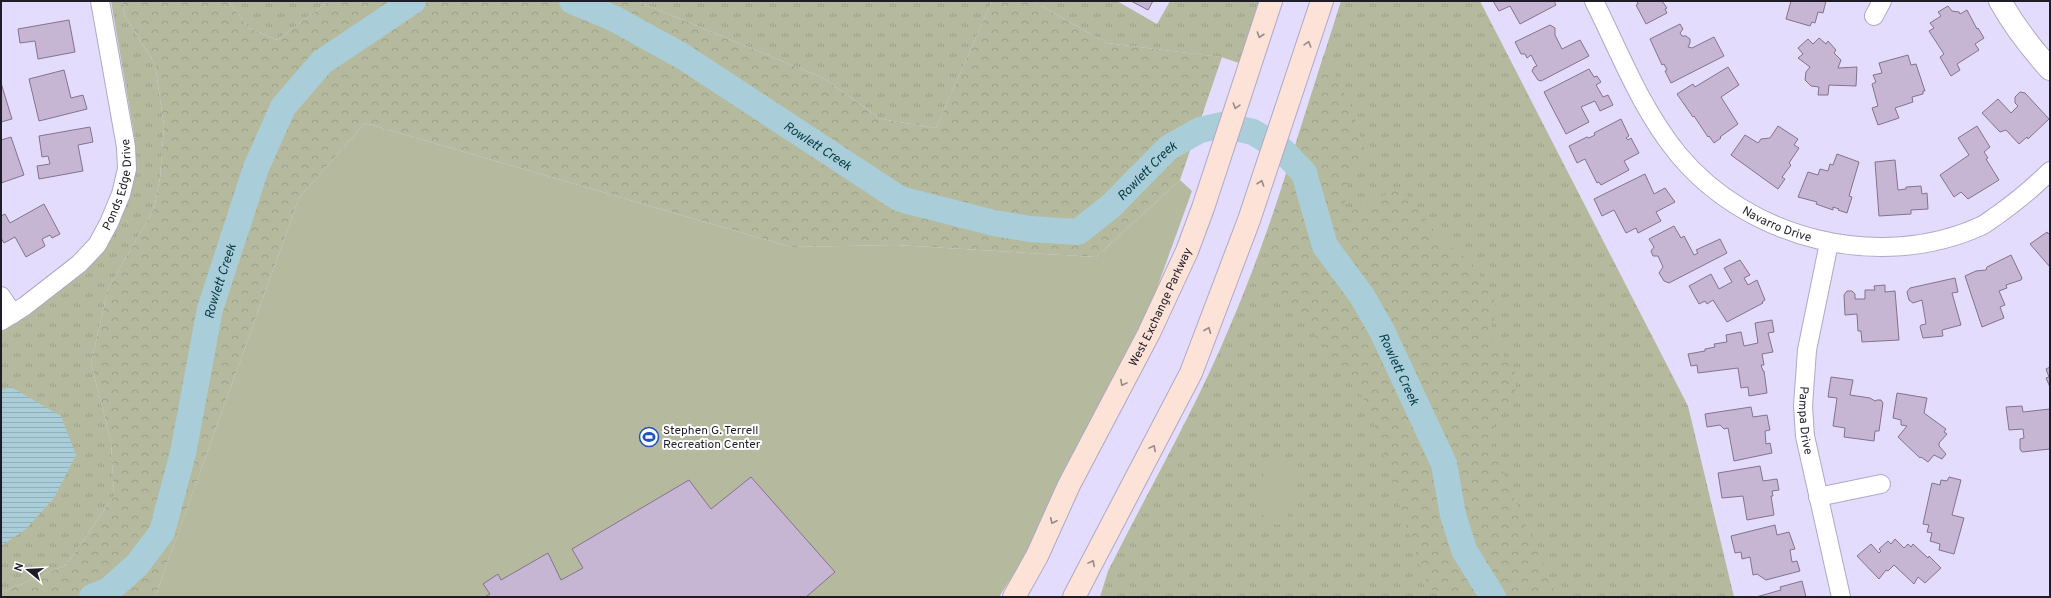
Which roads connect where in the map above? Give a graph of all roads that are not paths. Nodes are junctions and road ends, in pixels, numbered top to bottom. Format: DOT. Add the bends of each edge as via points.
graph roads {
  1 [pos="100,1"];
  2 [pos="1271,1"];
  3 [pos="1322,1"];
  4 [pos="1594,1"];
  5 [pos="2000,1"];
  6 [pos="2050,69"];
  7 [pos="2050,172"];
  8 [pos="1829,243"];
  9 [pos="1,296"];
  10 [pos="7,318"];
  11 [pos="1881,484"];
  12 [pos="1818,497"];
  13 [pos="1014,597"];
  14 [pos="1074,597"];
  15 [pos="1841,597"];
  1 -- 10 [label="street, Ponds Edge Drive" via="126,147 127,169 122,194 96,245 79,264"];
  2 -- 13 [label="main road, West Exchange Parkway, one-way" via="1187,251 1149,333"];
  14 -- 3 [label="main road, one-way" via="1191,373 1249,220"];
  4 -- 8 [label="street, Navarro Drive" via="1635,89 1678,154 1706,183 1742,209 1784,228"];
  5 -- 6 [label="street" via="2029,46"];
  7 -- 8 [label="street, Navarro Drive" via="2027,193 1982,226 1931,243 1871,248"];
  8 -- 12 [label="street, Pampa Drive" via="1807,350 1803,398 1805,436"];
  9 -- 10 [label="street"];
  11 -- 12 [label="street"];
  12 -- 15 [label="street, Pampa Drive"];
}
